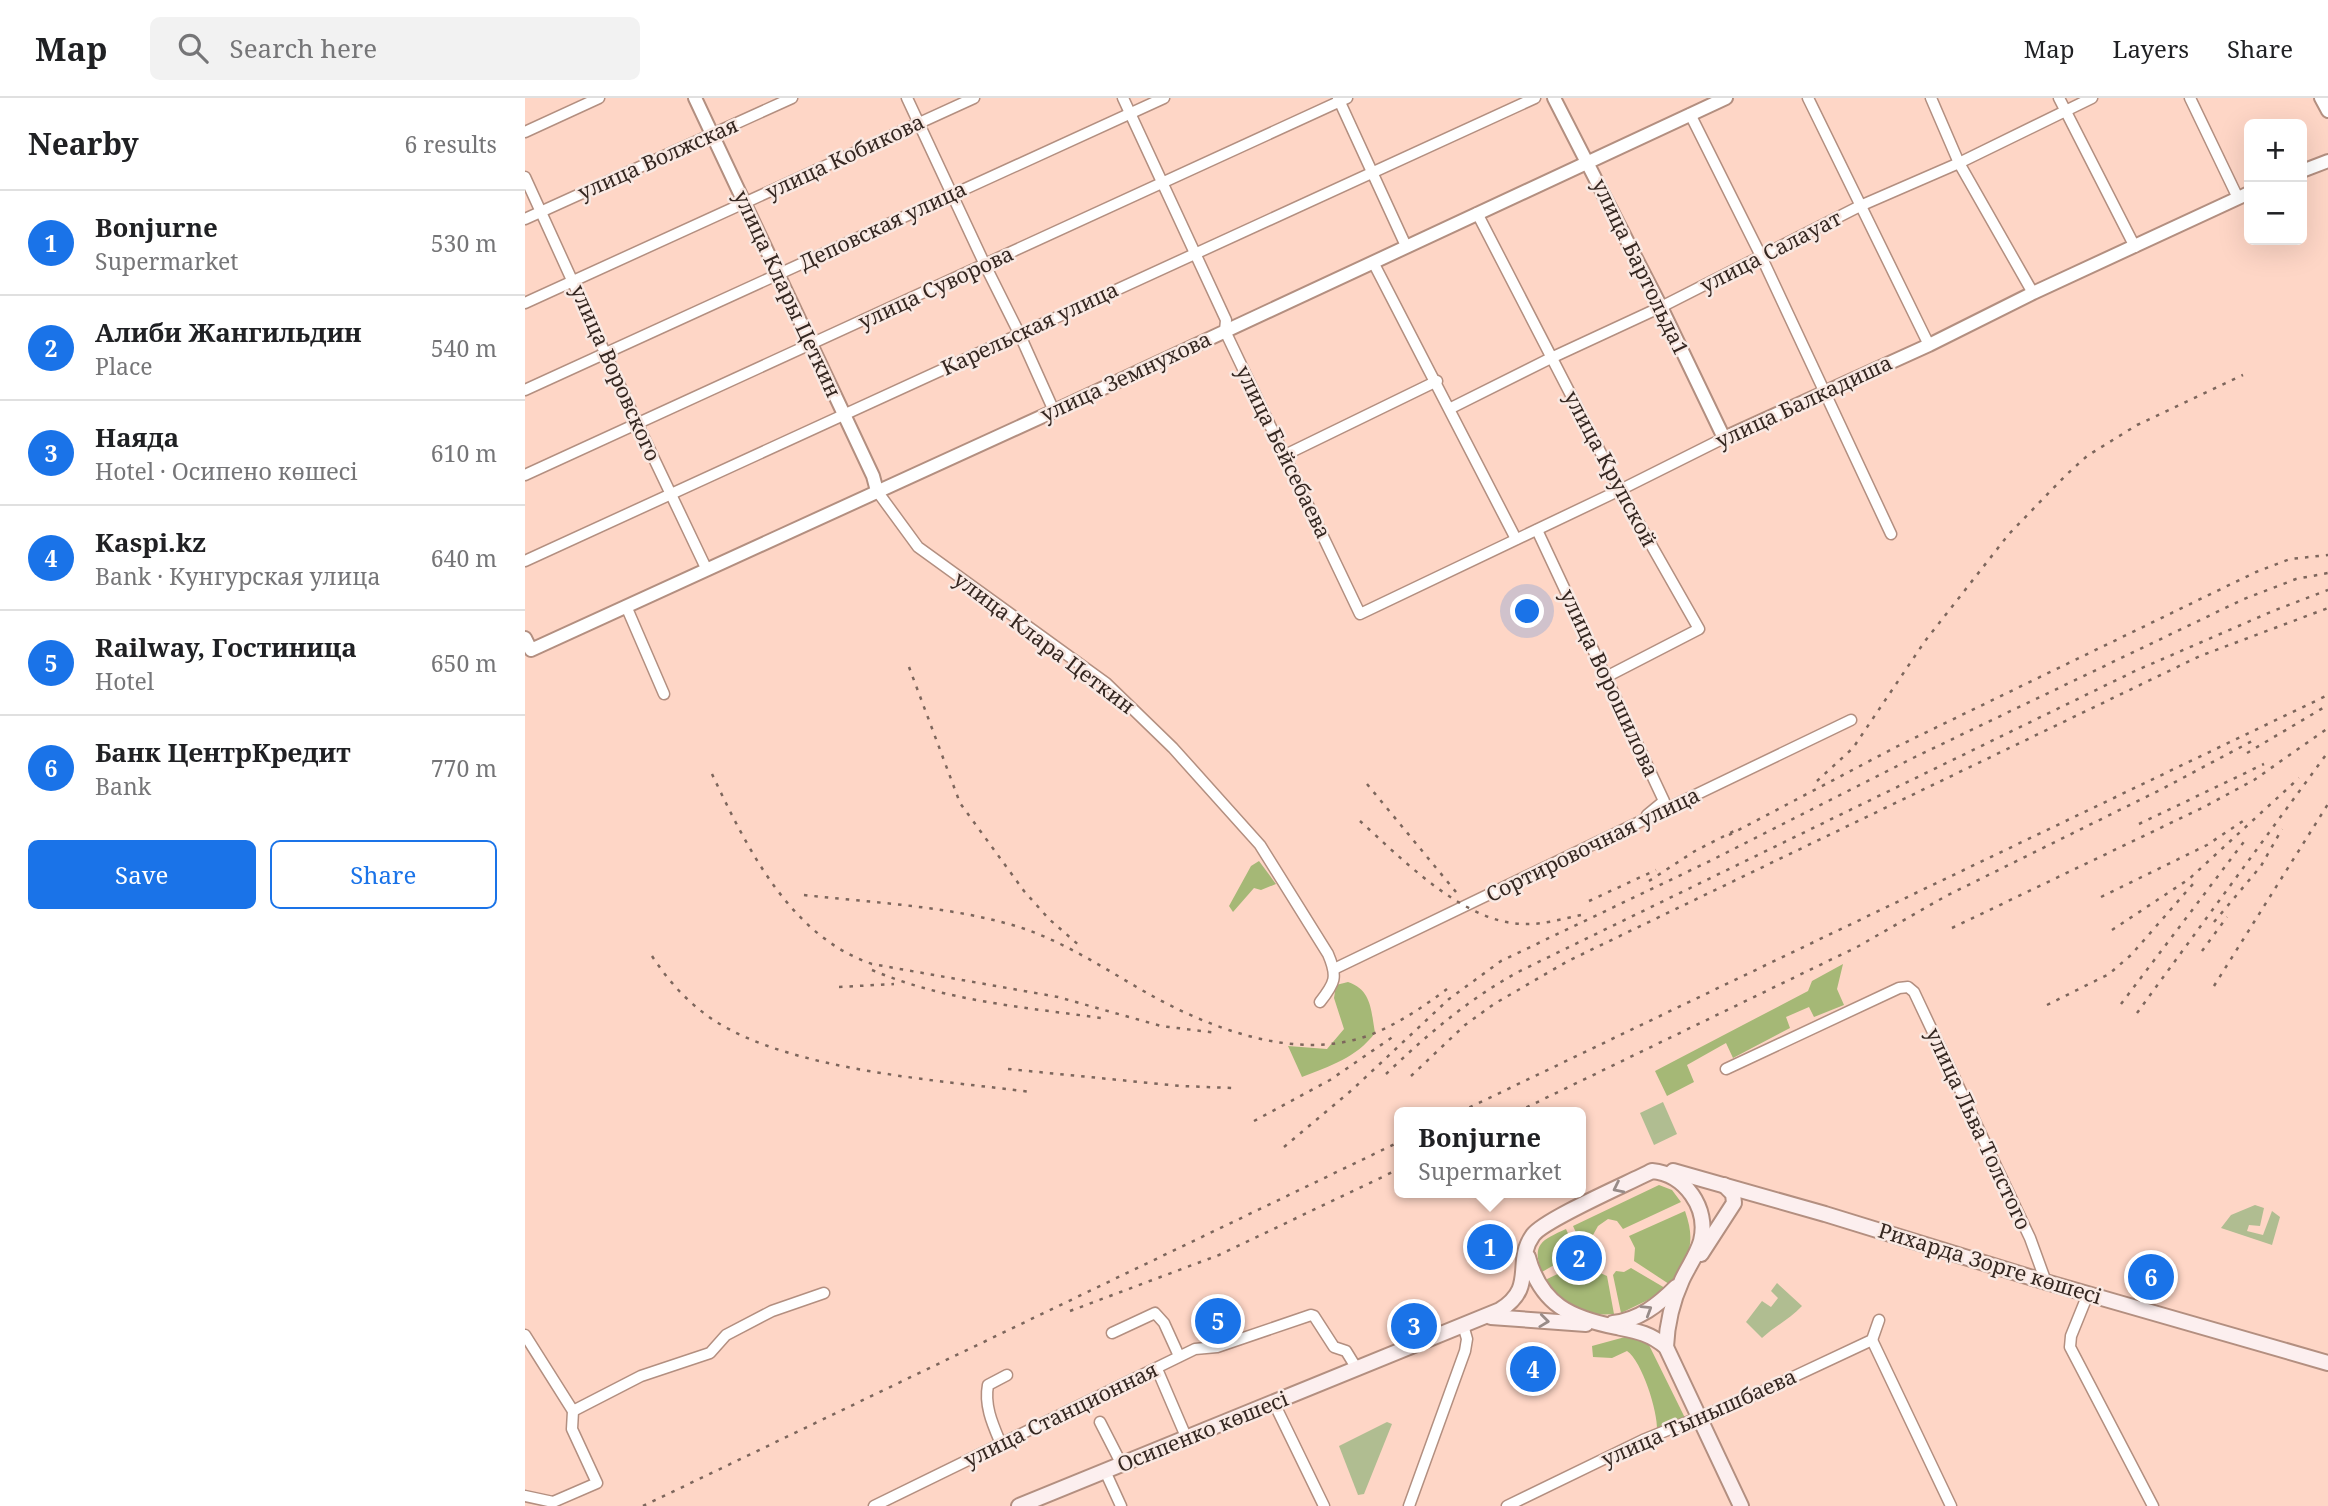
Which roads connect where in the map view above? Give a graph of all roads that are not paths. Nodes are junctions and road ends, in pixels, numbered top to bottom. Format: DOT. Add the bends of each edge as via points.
graph roads {
  1 [pos="599,98"];
  2 [pos="695,98"];
  3 [pos="792,98"];
  4 [pos="908,98"];
  5 [pos="974,98"];
  6 [pos="1123,98"];
  7 [pos="1164,98"];
  8 [pos="1535,98"];
  9 [pos="1554,98"];
  10 [pos="1725,98"];
  11 [pos="1808,98"];
  12 [pos="1931,98"];
  13 [pos="2059,98"];
  14 [pos="2092,98"];
  15 [pos="2190,98"];
  16 [pos="2321,98"];
  17 [pos="1341,99"];
  18 [pos="2328,111"];
  19 [pos="1130,113"];
  20 [pos="2066,113"];
  21 [pos="1690,114"];
  22 [pos="920,123"];
  23 [pos="525,132"];
  24 [pos="713,134"];
  25 [pos="2328,161"];
  26 [pos="1588,162"];
  27 [pos="1959,163"];
  28 [pos="2307,169"];
  29 [pos="1371,173"];
  30 [pos="525,177"];
  31 [pos="1162,183"];
  32 [pos="952,193"];
  33 [pos="2243,195"];
  34 [pos="745,203"];
  35 [pos="1860,206"];
  36 [pos="542,212"];
  37 [pos="1477,214"];
  38 [pos="525,219"];
  39 [pos="1406,246"];
  40 [pos="2135,247"];
  41 [pos="1196,253"];
  42 [pos="1761,256"];
  43 [pos="1373,262"];
  44 [pos="985,265"];
  45 [pos="780,275"];
  46 [pos="573,282"];
  47 [pos="2033,293"];
  48 [pos="525,303"];
  49 [pos="1661,307"];
  50 [pos="1226,331"];
  51 [pos="1019,333"];
  52 [pos="812,345"];
  53 [pos="1929,345"];
  54 [pos="607,353"];
  55 [pos="1551,358"];
  56 [pos="1437,381"];
  57 [pos="525,390"];
  58 [pos="1826,393"];
  59 [pos="1451,408"];
  60 [pos="1053,411"];
  61 [pos="843,415"];
  62 [pos="637,423"];
  63 [pos="1724,438"];
  64 [pos="1285,455"];
  65 [pos="525,475"];
  66 [pos="1620,490"];
  67 [pos="877,491"];
  68 [pos="671,495"];
  69 [pos="1537,530"];
  70 [pos="1891,534"];
  71 [pos="1516,538"];
  72 [pos="525,561"];
  73 [pos="706,568"];
  74 [pos="626,606"];
  75 [pos="1360,614"];
  76 [pos="525,638"];
  77 [pos="528,652"];
  78 [pos="1606,677"];
  79 [pos="664,694"];
  80 [pos="1851,720"];
  81 [pos="1635,826"];
  82 [pos="1334,969"];
  83 [pos="1320,1002"];
  84 [pos="1726,1069"];
  85 [pos="1651,1171"];
  86 [pos="1724,1185"];
  87 [pos="1768,1197"];
  88 [pos="1723,1222"];
  89 [pos="1526,1249"];
  90 [pos="1683,1279"];
  91 [pos="2046,1282"];
  92 [pos="824,1293"];
  93 [pos="2088,1294"];
  94 [pos="1486,1317"];
  95 [pos="1879,1320"];
  96 [pos="1602,1324"];
  97 [pos="1463,1325"];
  98 [pos="1112,1333"];
  99 [pos="525,1335"];
  100 [pos="1872,1340"];
  101 [pos="1666,1347"];
  102 [pos="1179,1356"];
  103 [pos="2328,1363"];
  104 [pos="1357,1368"];
  105 [pos="1157,1369"];
  106 [pos="1007,1376"];
  107 [pos="1274,1403"];
  108 [pos="573,1411"];
  109 [pos="1701,1418"];
  110 [pos="1100,1422"];
  111 [pos="1187,1439"];
  112 [pos="1001,1444"];
  113 [pos="1122,1465"];
  114 [pos="1105,1471"];
  115 [pos="525,1496"];
  116 [pos="1528,1502"];
  117 [pos="1950,1504"];
  118 [pos="873,1506"];
  119 [pos="1019,1506"];
  120 [pos="1121,1506"];
  121 [pos="1324,1506"];
  122 [pos="1409,1506"];
  123 [pos="1507,1506"];
  124 [pos="1741,1506"];
  125 [pos="1938,1506"];
  126 [pos="2153,1506"];
  1 -- 23 [label="street"];
  2 -- 24 [label="street, улица Клары Цеткин"];
  3 -- 24 [label="street, улица Волжская"];
  4 -- 22 [label="street"];
  5 -- 22 [label="street, улица Кобикова"];
  6 -- 19 [label="street, улица Бейсебаева"];
  7 -- 19 [label="street, Деповская улица"];
  8 -- 29 [label="street, Карельская улица"];
  9 -- 26 [label="street, улица Бартольда1"];
  10 -- 21 [label="street, улица Земнухова"];
  11 -- 35 [label="street"];
  12 -- 27 [label="street"];
  13 -- 20 [label="street"];
  14 -- 20 [label="street, улица Салауат"];
  15 -- 33 [label="street"];
  16 -- 18 [label="street"];
  17 -- 29 [label="street"];
  17 -- 31 [label="street, улица Суворова"];
  19 -- 31 [label="street, улица Бейсебаева"];
  19 -- 32 [label="street, Деповская улица"];
  20 -- 27 [label="street, улица Салауат"];
  20 -- 40 [label="street"];
  21 -- 26 [label="street, улица Земнухова"];
  21 -- 42 [label="street"];
  22 -- 32 [label="street"];
  22 -- 34 [label="street, улица Кобикова"];
  24 -- 34 [label="street, улица Клары Цеткин"];
  24 -- 36 [label="street, улица Волжская"];
  25 -- 28 [label="street"];
  26 -- 37 [label="street, улица Земнухова"];
  26 -- 49 [label="street, улица Бартольда1"];
  27 -- 35 [label="street, улица Салауат"];
  27 -- 47 [label="street"];
  29 -- 39 [label="street"];
  29 -- 41 [label="street, Карельская улица"];
  30 -- 36 [label="street, улица Воровского"];
  31 -- 41 [label="street, улица Бейсебаева"];
  31 -- 44 [label="street, улица Суворова"];
  32 -- 44 [label="street"];
  32 -- 45 [label="street, Деповская улица"];
  33 -- 40 [label="street, улица Балкадиша"];
  34 -- 45 [label="street, улица Клары Цеткин"];
  34 -- 46 [label="street, улица Кобикова"];
  35 -- 42 [label="street, улица Салауат"];
  35 -- 53 [label="street"];
  36 -- 38 [label="street, улица Волжская"];
  36 -- 46 [label="street, улица Воровского"];
  37 -- 39 [label="street, улица Земнухова"];
  37 -- 55 [label="street, улица Крупской"];
  39 -- 43 [label="street, улица Земнухова"];
  40 -- 47 [label="street, улица Балкадиша"];
  41 -- 50 [label="street, улица Бейсебаева" via="1226,320"];
  41 -- 51 [label="street, Карельская улица"];
  42 -- 49 [label="street, улица Салауат"];
  42 -- 58 [label="street"];
  43 -- 50 [label="street, улица Земнухова"];
  43 -- 56 [label="street"];
  44 -- 51 [label="street"];
  44 -- 52 [label="street, улица Суворова"];
  45 -- 52 [label="street, улица Клары Цеткин"];
  45 -- 54 [label="street, Деповская улица"];
  46 -- 48 [label="street, улица Кобикова"];
  46 -- 54 [label="street, улица Воровского"];
  47 -- 53 [label="street, улица Балкадиша"];
  49 -- 55 [label="street, улица Салауат"];
  49 -- 63 [label="street, улица Бартольда1"];
  50 -- 60 [label="street, улица Земнухова"];
  50 -- 64 [label="street, улица Бейсебаева"];
  51 -- 60 [label="street"];
  51 -- 61 [label="street, Карельская улица"];
  52 -- 61 [label="street, улица Клары Цеткин"];
  52 -- 62 [label="street, улица Суворова"];
  53 -- 58 [label="street, улица Балкадиша"];
  54 -- 57 [label="street, Деповская улица"];
  54 -- 62 [label="street, улица Воровского"];
  55 -- 59 [label="street, улица Салауат"];
  55 -- 66 [label="street, улица Крупской"];
  56 -- 59 [label="street"];
  56 -- 64 [label="street"];
  58 -- 63 [label="street, улица Балкадиша"];
  58 -- 70 [label="street"];
  59 -- 71 [label="street"];
  60 -- 67 [label="street, улица Земнухова"];
  61 -- 67 [label="street, улица Клары Цеткин"];
  61 -- 68 [label="street, Карельская улица"];
  62 -- 65 [label="street, улица Суворова"];
  62 -- 68 [label="street, улица Воровского"];
  63 -- 66 [label="street, улица Балкадиша"];
  64 -- 75 [label="street, улица Бейсебаева"];
  66 -- 69 [label="street, улица Балкадиша"];
  66 -- 78 [label="street, улица Крупской" via="1699,629"];
  67 -- 73 [label="street, улица Земнухова"];
  67 -- 82 [label="street, улица Клара Цеткин" via="918,547 1106,683 1173,748 1260,845"];
  68 -- 72 [label="street, Карельская улица"];
  68 -- 73 [label="street, улица Воровского"];
  69 -- 71 [label="street, улица Балкадиша"];
  69 -- 78 [label="street, улица Ворошилова"];
  71 -- 75 [label="street, улица Балкадиша"];
  73 -- 74 [label="street, улица Земнухова"];
  74 -- 77 [label="street, улица Земнухова"];
  74 -- 79 [label="street"];
  76 -- 77 [label="street"];
  78 -- 81 [label="street, улица Ворошилова" via="1664,802"];
  80 -- 81 [label="street, Сортировочная улица"];
  81 -- 82 [label="street, Сортировочная улица"];
  82 -- 83 [label="street" via="1334,980"];
  84 -- 91 [label="street, улица Льва Толстого" via="1908,987 2030,1238"];
  85 -- 86 [label="main road, Рихарда Зорге көшесі" via="1669,1170"];
  85 -- 89 [label="main road, one-way" via="1545,1224"];
  85 -- 90 [label="main road" via="1678,1179 1698,1210 1702,1239"];
  86 -- 87 [label="main road, Рихарда Зорге көшесі"];
  86 -- 88 [label="main road" via="1734,1198"];
  87 -- 88 [label="main road" via="1743,1201"];
  87 -- 91 [label="main road, Рихарда Зорге көшесі"];
  88 -- 90 [label="main road"];
  89 -- 94 [label="main road" via="1517,1297"];
  89 -- 96 [label="main road" via="1534,1277 1547,1296 1567,1312"];
  96 -- 90 [label="main road, one-way" via="1626,1322 1642,1314"];
  90 -- 101 [label="main road" via="1668,1319"];
  91 -- 93 [label="main road, Рихарда Зорге көшесі"];
  92 -- 108 [label="street" via="772,1311 726,1335 710,1353 641,1376"];
  93 -- 103 [label="main road, Рихарда Зорге көшесі"];
  93 -- 126 [label="street" via="2070,1347"];
  94 -- 96 [label="main road, one-way"];
  94 -- 97 [label="main road, Осипенко көшесі"];
  95 -- 100 [label="street"];
  96 -- 101 [label="main road" via="1647,1334"];
  97 -- 104 [label="main road, Осипенко көшесі"];
  97 -- 122 [label="street" via="1465,1351"];
  98 -- 102 [label="street" via="1154,1313 1164,1323"];
  99 -- 108 [label="street"];
  100 -- 109 [label="street, улица Тынышбаева"];
  100 -- 117 [label="street"];
  101 -- 109 [label="main road"];
  102 -- 104 [label="street, улица Станционная" via="1195,1349 1217,1348 1312,1315 1334,1347 1346,1351"];
  102 -- 105 [label="street, улица Станционная"];
  104 -- 107 [label="main road, Осипенко көшесі"];
  105 -- 111 [label="street"];
  105 -- 112 [label="street, улица Станционная"];
  106 -- 112 [label="street" via="988,1385 987,1390 988,1410"];
  107 -- 111 [label="main road, Осипенко көшесі"];
  107 -- 121 [label="street"];
  108 -- 115 [label="street" via="572,1429 597,1483 553,1502"];
  109 -- 116 [label="street, улица Тынышбаева" via="1643,1440"];
  109 -- 124 [label="main road"];
  110 -- 113 [label="street"];
  111 -- 113 [label="main road, Осипенко көшесі"];
  112 -- 118 [label="street, улица Станционная"];
  113 -- 114 [label="main road, Осипенко көшесі"];
  114 -- 119 [label="main road, Осипенко көшесі"];
  114 -- 120 [label="street"];
  116 -- 123 [label="street, улица Тынышбаева"];
  117 -- 125 [label="street"];
}
